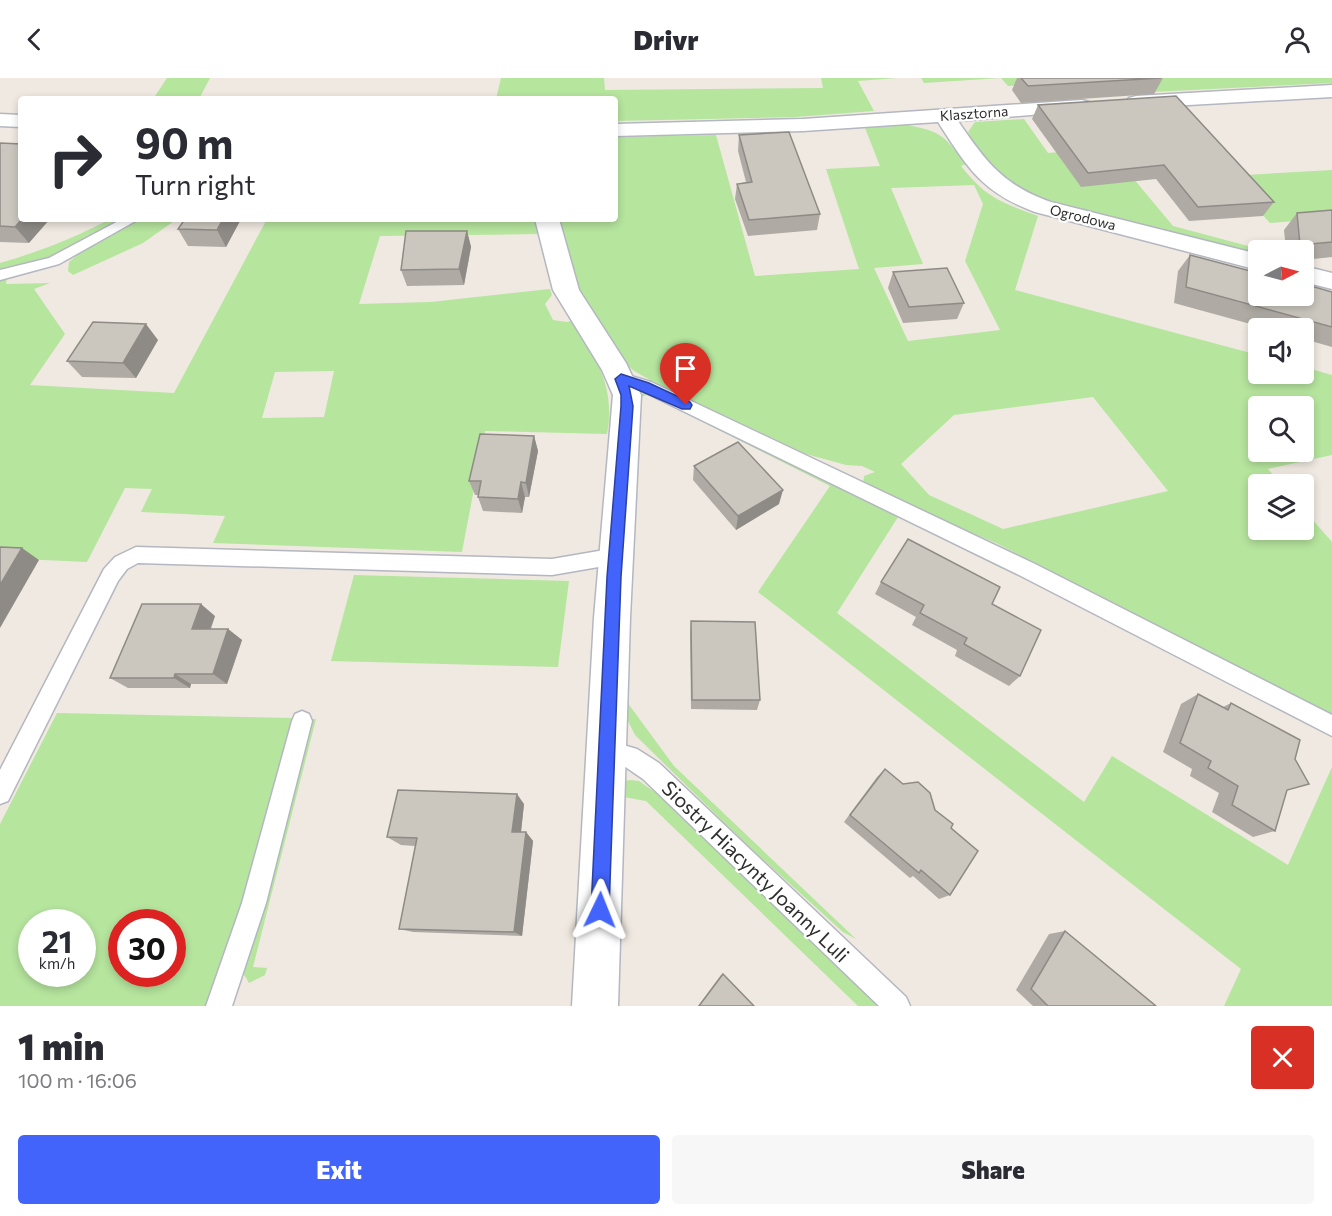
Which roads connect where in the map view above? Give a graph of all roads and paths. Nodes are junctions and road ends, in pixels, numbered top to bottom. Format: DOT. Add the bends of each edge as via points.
graph roads {
  1 [pos="1332,91"];
  2 [pos="944,115"];
  3 [pos="0,120"];
  4 [pos="18,121"];
  5 [pos="618,129"];
  6 [pos="126,222"];
  7 [pos="548,222"];
  8 [pos="1248,259"];
  9 [pos="0,275"];
  10 [pos="1314,276"];
  11 [pos="1332,281"];
  12 [pos="621,379"];
  13 [pos="616,556"];
  14 [pos="302,721"];
  15 [pos="1332,726"];
  16 [pos="606,751"];
  17 [pos="0,793"];
  18 [pos="219,1006"];
  19 [pos="595,1006"];
  20 [pos="897,1006"];
  1 -- 2 [label="street, Klasztorna"];
  2 -- 5 [label="street, Klasztorna" via="803,125"];
  2 -- 8 [label="street, Ogrodowa" via="986,175 1010,195"];
  3 -- 4 [label="street"];
  6 -- 9 [label="lane" via="60,258"];
  7 -- 12 [label="street" via="569,298"];
  10 -- 11 [label="street"];
  12 -- 13 [label="street" via="627,406"];
  12 -- 15 [label="lane" via="645,386 1028,570"];
  13 -- 16 [label="street"];
  13 -- 17 [label="lane" via="552,567 136,555 121,563 111,575"];
  14 -- 18 [label="lane" via="254,903"];
  16 -- 19 [label="street"];
  16 -- 20 [label="lane, Siostry Hiacynty Joanny Luli" via="629,757 651,771"];
}
